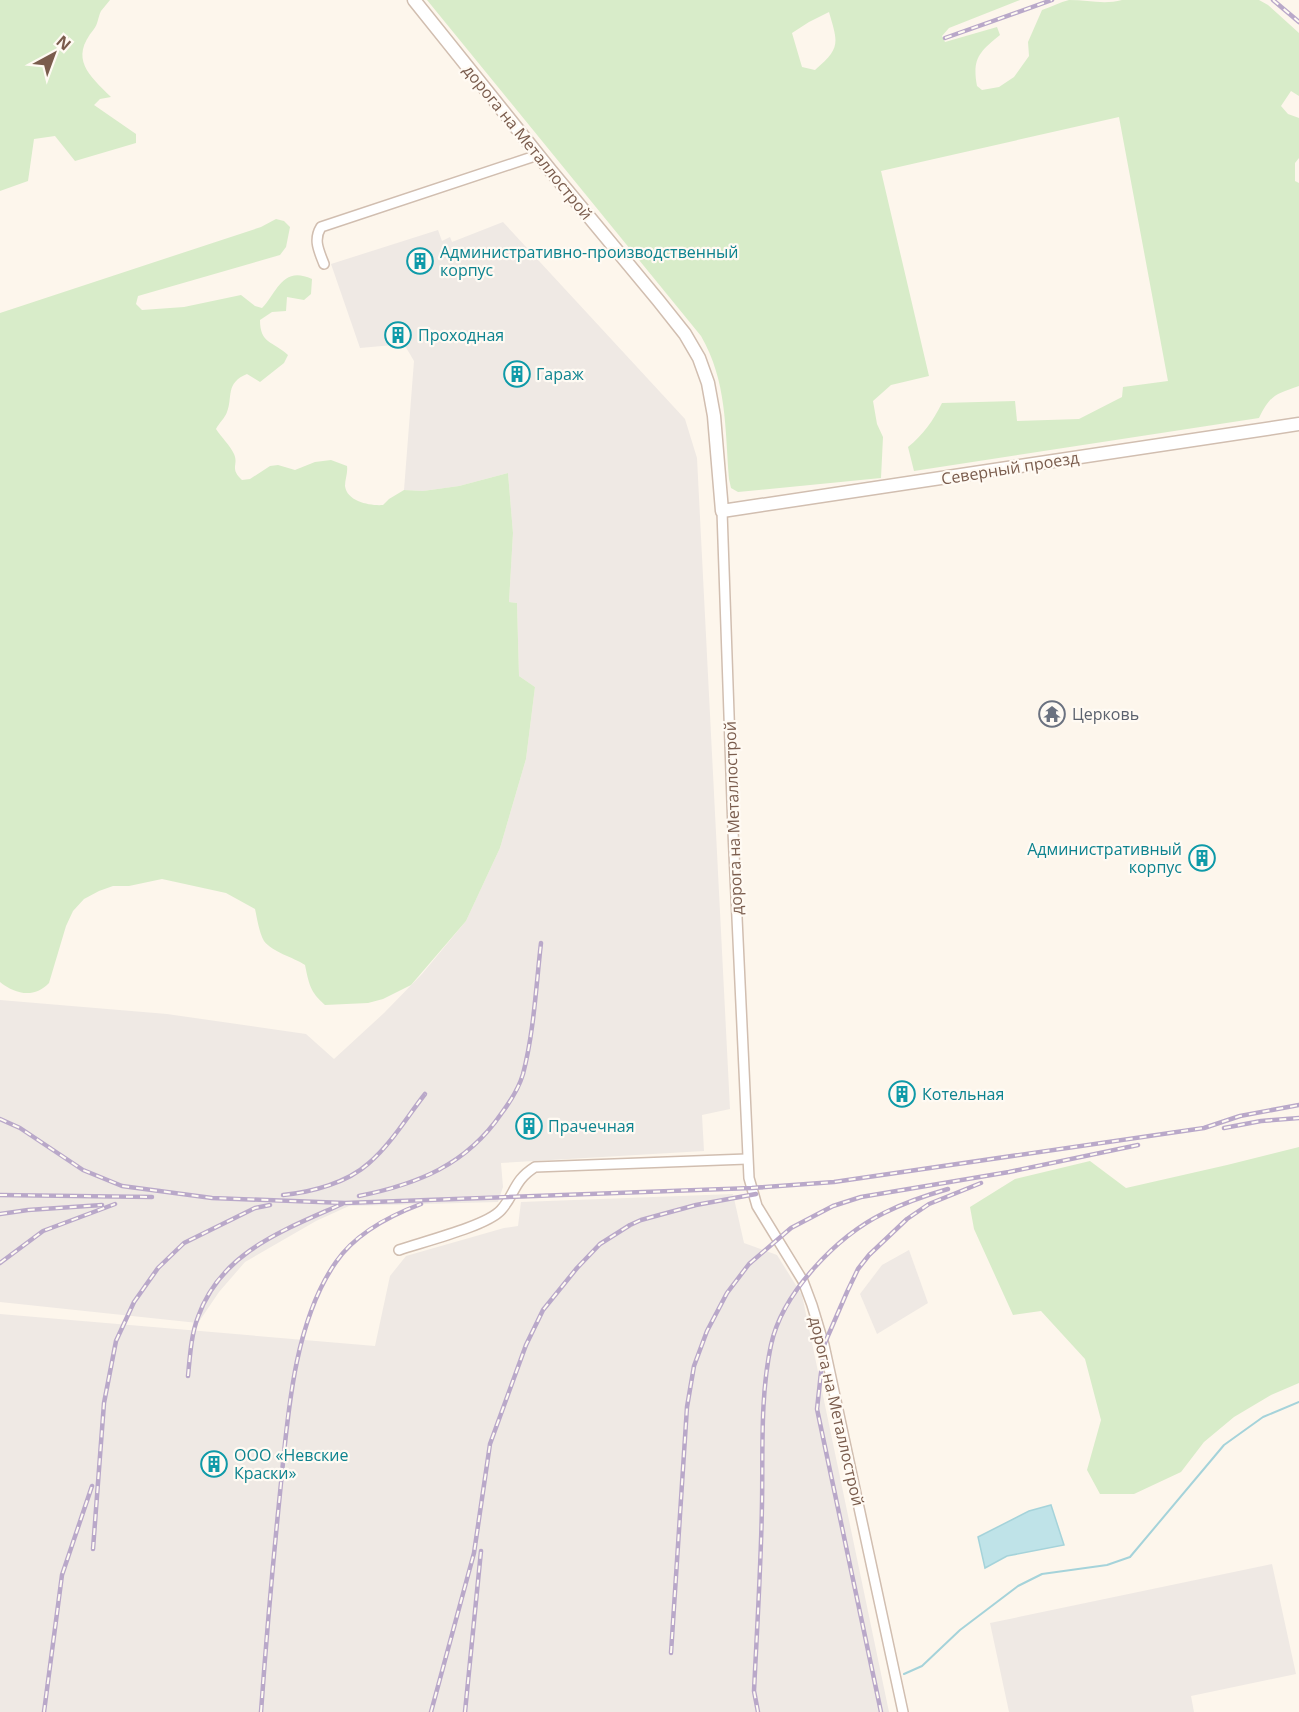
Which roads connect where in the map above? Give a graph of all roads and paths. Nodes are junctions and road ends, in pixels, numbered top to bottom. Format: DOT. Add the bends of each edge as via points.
graph roads {
  1 [pos="414,0"];
  2 [pos="538,155"];
  3 [pos="324,264"];
  4 [pos="1299,424"];
  5 [pos="722,511"];
  6 [pos="747,1159"];
  7 [pos="399,1250"];
  8 [pos="903,1712"];
  1 -- 2 [label="street, дорога на Металлострой"];
  2 -- 3 [label="street" via="321,227 317,244"];
  2 -- 5 [label="street, дорога на Металлострой" via="685,334 699,358 714,416"];
  4 -- 5 [label="street, Северный проезд"];
  5 -- 6 [label="street, дорога на Металлострой"];
  6 -- 7 [label="street" via="535,1167 522,1175 501,1210 488,1220"];
  6 -- 8 [label="street, дорога на Металлострой" via="757,1206 803,1281 824,1345"];
}
